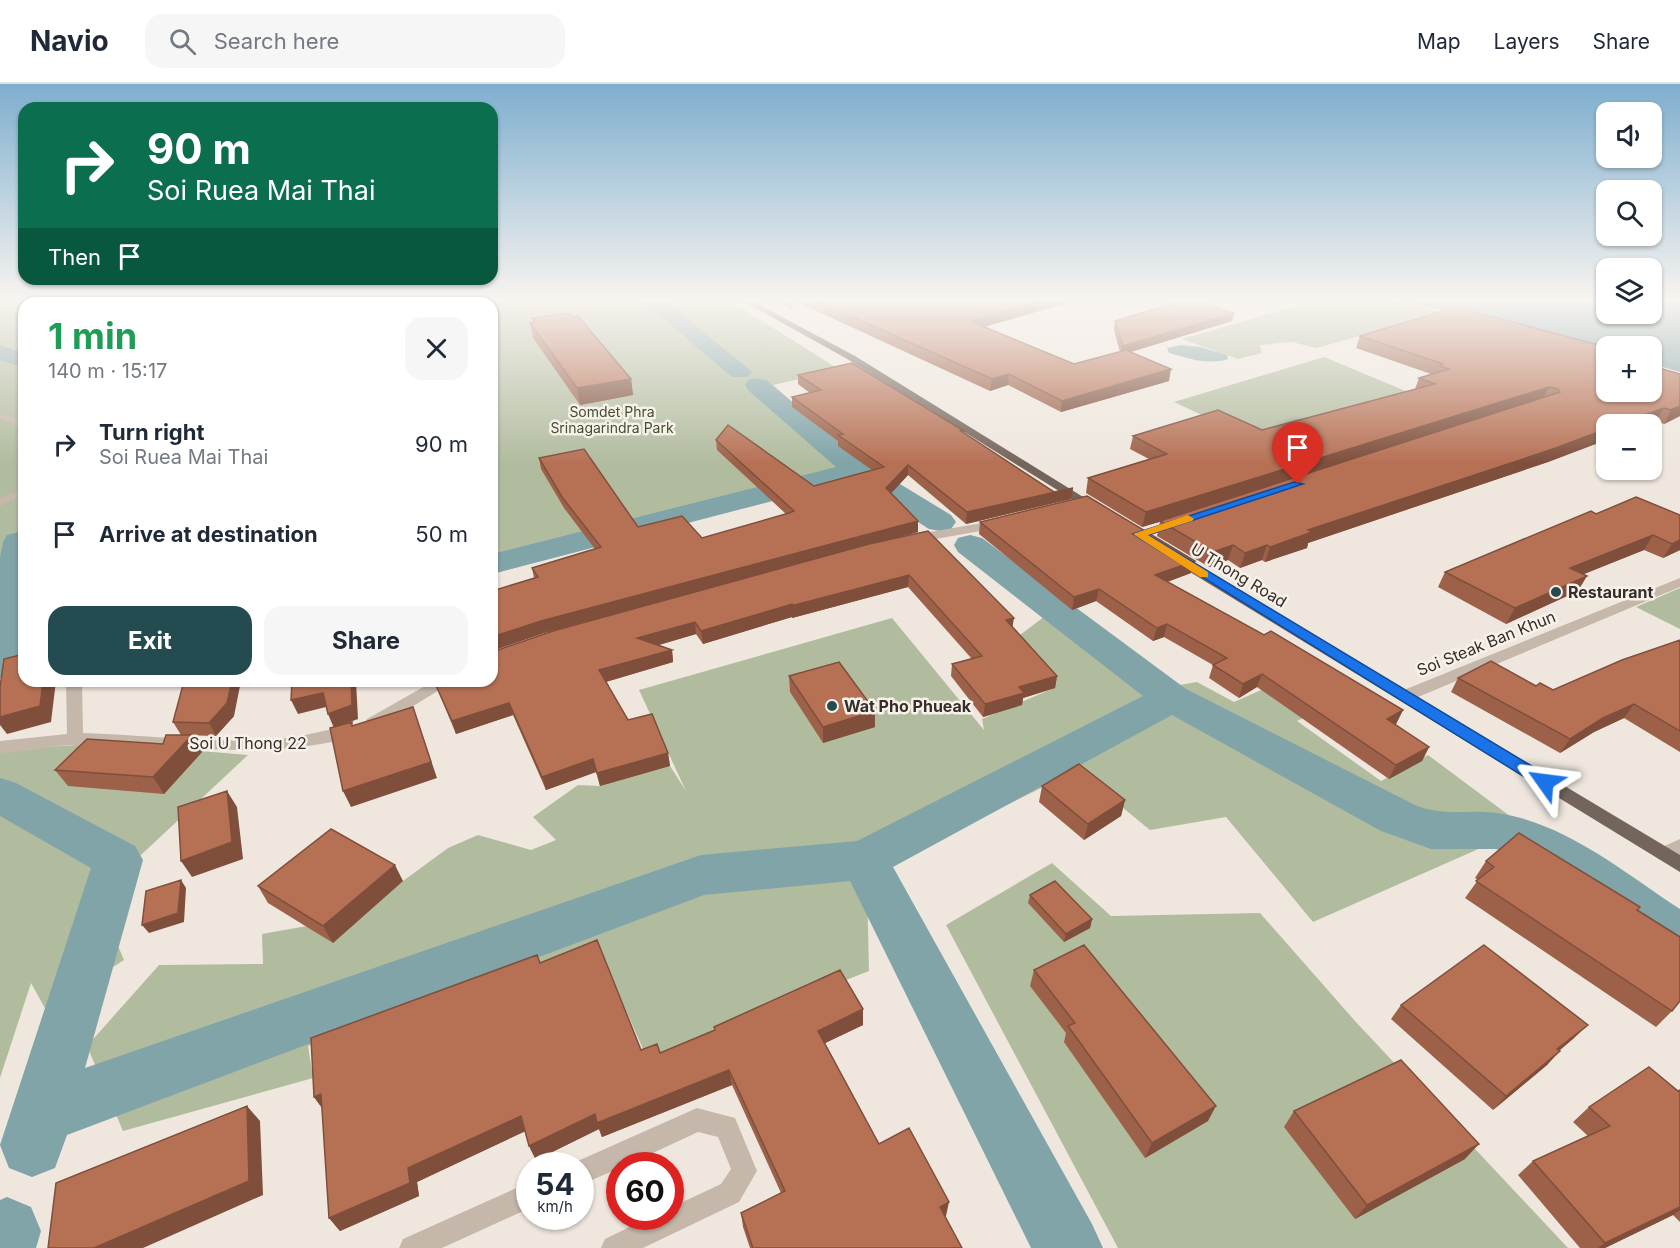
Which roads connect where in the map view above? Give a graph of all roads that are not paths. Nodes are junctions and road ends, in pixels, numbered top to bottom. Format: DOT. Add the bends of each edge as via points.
graph roads {
  1 [pos="847,355"];
  2 [pos="0,415"];
  3 [pos="18,423"];
  4 [pos="18,494"];
  5 [pos="0,502"];
  6 [pos="1086,502"];
  7 [pos="1063,508"];
  8 [pos="1104,513"];
  9 [pos="1018,520"];
  10 [pos="1184,520"];
  11 [pos="1140,535"];
  12 [pos="895,544"];
  13 [pos="1169,553"];
  14 [pos="1680,582"];
  15 [pos="74,687"];
  16 [pos="436,687"];
  17 [pos="1405,696"];
  18 [pos="75,739"];
  19 [pos="0,747"];
  20 [pos="1675,855"];
  21 [pos="594,1167"];
  22 [pos="516,1201"];
  23 [pos="411,1248"];
  24 [pos="614,1248"];
  1 -- 6 [label="main road"];
  2 -- 3 [label="street"];
  4 -- 5 [label="street"];
  6 -- 7 [label="street"];
  6 -- 8 [label="main road"];
  9 -- 12 [label="street"];
  10 -- 11 [label="street"];
  13 -- 17 [label="main road, U Thong Road"];
  14 -- 17 [label="street, Soi Steak Ban Khun"];
  15 -- 18 [label="street"];
  16 -- 18 [label="street, Soi U Thong 22" via="382,719 319,742 281,746"];
  17 -- 20 [label="main road, U Thong Road"];
  18 -- 19 [label="street, Soi U Thong 22"];
  21 -- 24 [label="street" via="698,1120 726,1127 744,1171 730,1193"];
  22 -- 23 [label="street"];
}
